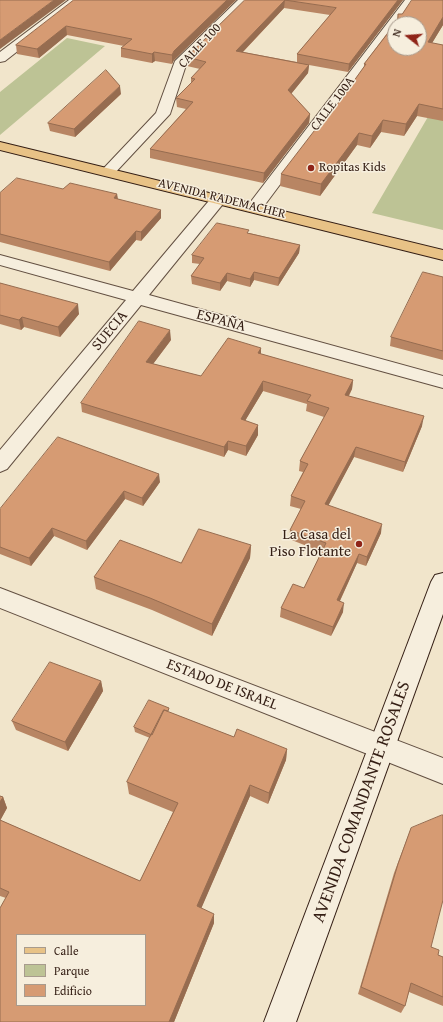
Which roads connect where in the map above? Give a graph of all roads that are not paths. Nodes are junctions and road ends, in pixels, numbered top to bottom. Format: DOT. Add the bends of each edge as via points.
graph roads {
  1 [pos="77,0"];
  2 [pos="245,0"];
  3 [pos="411,0"];
  4 [pos="0,58"];
  5 [pos="0,146"];
  6 [pos="108,172"];
  7 [pos="219,199"];
  8 [pos="255,207"];
  9 [pos="443,255"];
  10 [pos="0,260"];
  11 [pos="137,298"];
  12 [pos="443,382"];
  13 [pos="0,464"];
  14 [pos="443,582"];
  15 [pos="0,598"];
  16 [pos="382,747"];
  17 [pos="443,771"];
  18 [pos="280,1022"];
  1 -- 4 [label="street"];
  2 -- 6 [label="street, CALLE 100" via="180,64 163,114"];
  3 -- 8 [label="street, CALLE 100A"];
  5 -- 6 [label="main road, AVENIDA RADEMACHER"];
  6 -- 7 [label="main road, AVENIDA RADEMACHER"];
  7 -- 8 [label="main road, AVENIDA RADEMACHER"];
  7 -- 11 [label="street, SUECIA"];
  8 -- 9 [label="main road, AVENIDA RADEMACHER"];
  10 -- 11 [label="street, ESPAÑA"];
  11 -- 12 [label="street, ESPAÑA"];
  11 -- 13 [label="street, SUECIA"];
  14 -- 16 [label="street, AVENIDA COMANDANTE ROSALES"];
  15 -- 16 [label="street, ESTADO DE ISRAEL"];
  16 -- 17 [label="street, ESTADO DE ISRAEL"];
  16 -- 18 [label="street, AVENIDA COMANDANTE ROSALES"];
}
